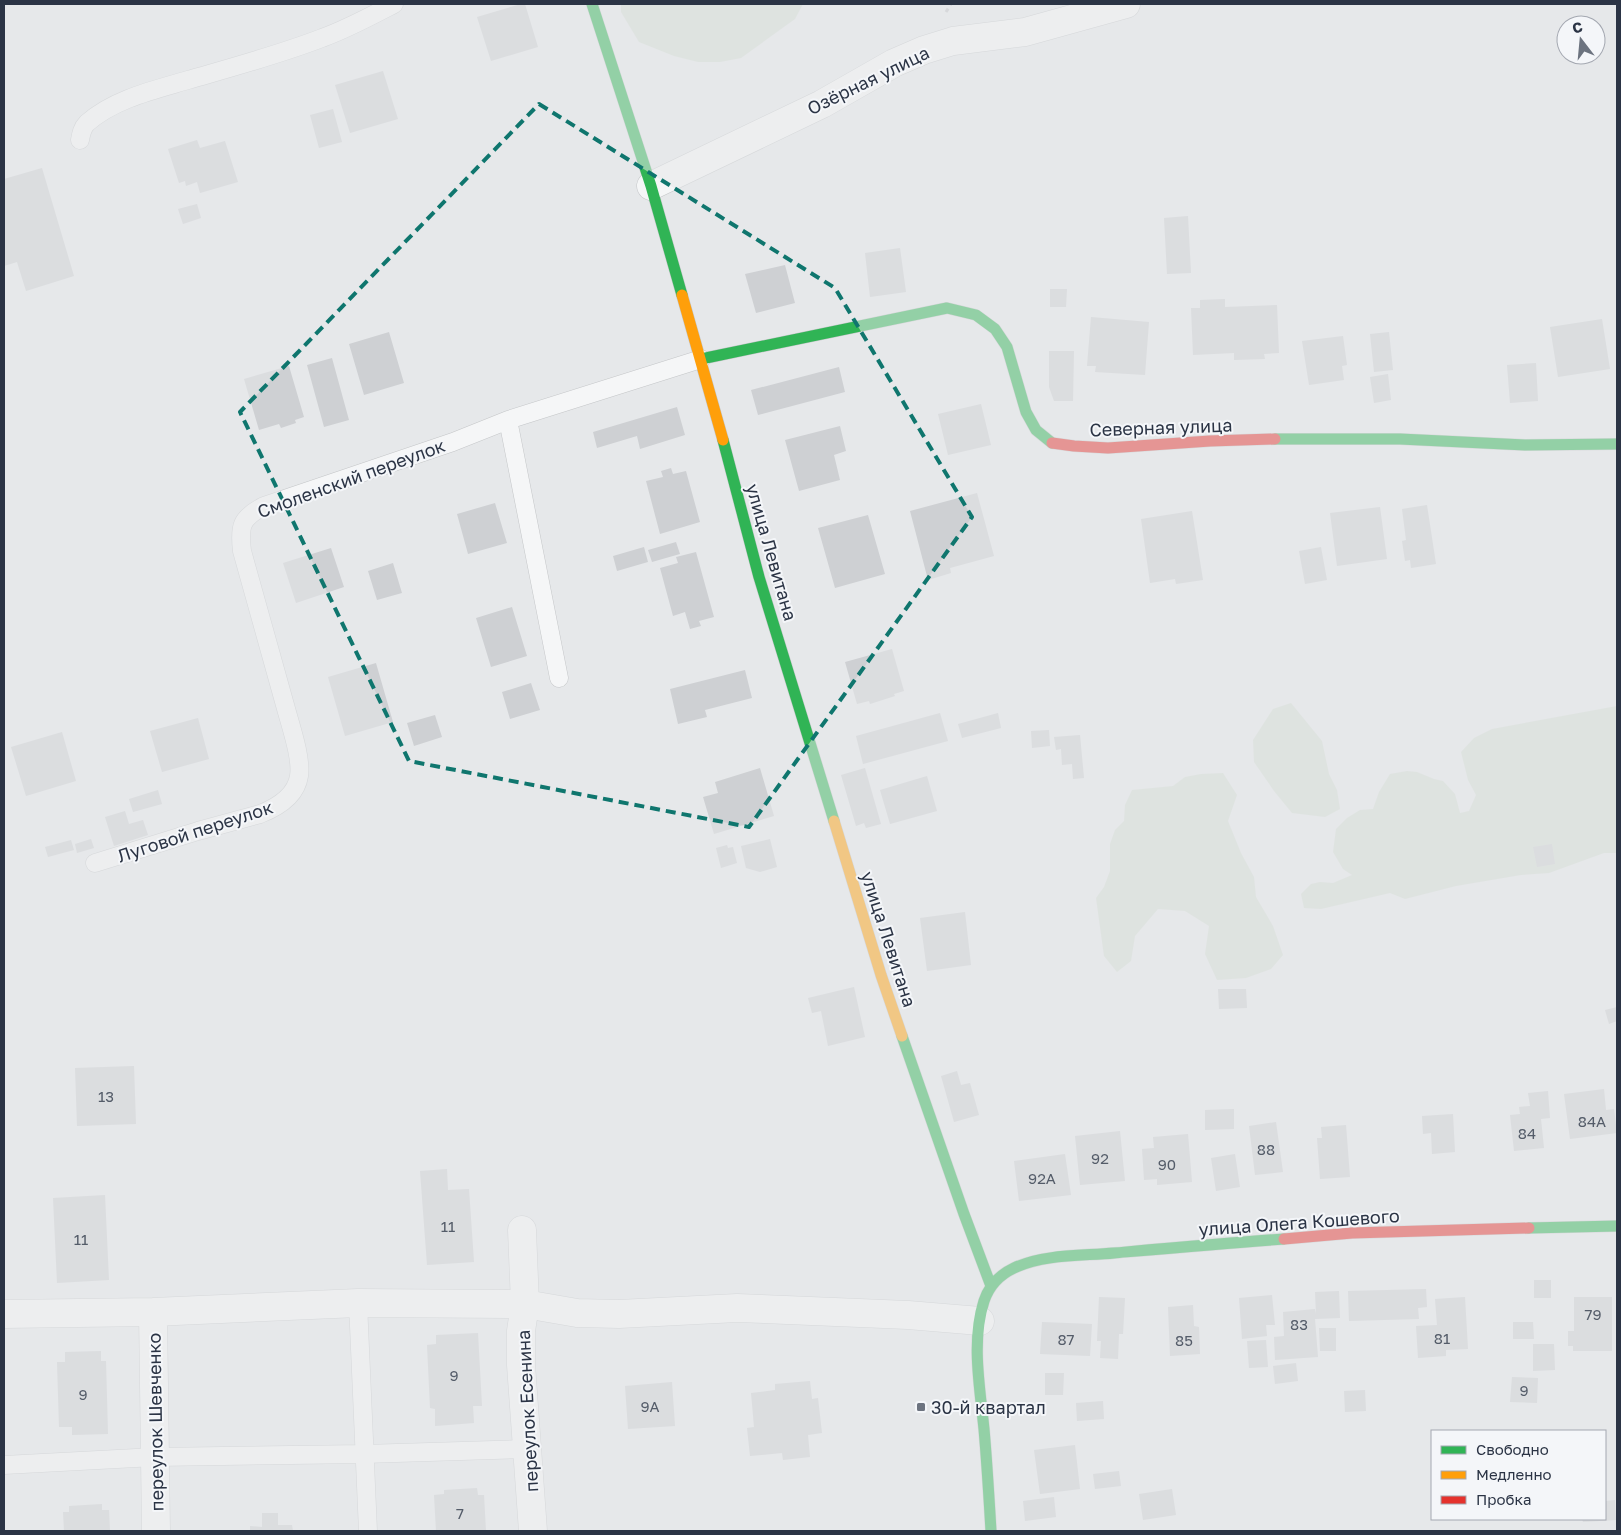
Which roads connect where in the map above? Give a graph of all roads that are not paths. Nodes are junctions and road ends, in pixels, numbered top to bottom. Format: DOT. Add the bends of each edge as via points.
graph roads {
  1 [pos="394,4"];
  2 [pos="592,4"];
  3 [pos="1126,4"];
  4 [pos="80,140"];
  5 [pos="651,186"];
  6 [pos="701,359"];
  7 [pos="508,420"];
  8 [pos="1614,441"];
  9 [pos="559,678"];
  10 [pos="291,794"];
  11 [pos="95,863"];
  12 [pos="1617,1226"];
  13 [pos="522,1230"];
  14 [pos="991,1286"];
  15 [pos="358,1303"];
  16 [pos="525,1304"];
  17 [pos="153,1312"];
  18 [pos="4,1314"];
  19 [pos="980,1321"];
  20 [pos="528,1449"];
  21 [pos="364,1454"];
  22 [pos="156,1456"];
  23 [pos="4,1465"];
  24 [pos="156,1531"];
  25 [pos="368,1531"];
  26 [pos="533,1531"];
  27 [pos="991,1531"];
  1 -- 4 [label="lane" via="322,38 111,107 85,125"];
  2 -- 5 [label="street, улица Левитана"];
  3 -- 5 [label="street, Озёрная улица" via="1025,32 953,41 924,50 894,63 822,104"];
  5 -- 6 [label="street, улица Левитана"];
  6 -- 7 [label="lane, Смоленский переулок"];
  6 -- 8 [label="street, Северная улица" via="947,308 960,309 989,322 1000,335 1010,351 1028,420 1040,435 1053,443 1096,449 1210,441 1379,439 1545,445"];
  6 -- 14 [label="street, улица Левитана" via="759,577 881,975"];
  7 -- 9 [label="lane"];
  7 -- 10 [label="lane, Смоленский переулок" via="264,506 245,519 240,535 242,551 298,755 300,775"];
  10 -- 11 [label="lane, Луговой переулок" via="286,801 260,814"];
  12 -- 14 [label="street, улица Олега Кошевого" via="1352,1233 1064,1257 1018,1267"];
  13 -- 16 [label="street, переулок Есенина"];
  14 -- 19 [label="street"];
  15 -- 16 [label="street"];
  15 -- 17 [label="street"];
  15 -- 21 [label="lane"];
  16 -- 19 [label="street" via="577,1313 737,1308"];
  16 -- 20 [label="street, переулок Есенина" via="521,1365"];
  17 -- 18 [label="street"];
  17 -- 22 [label="street, переулок Шевченко"];
  19 -- 27 [label="street" via="979,1366"];
  20 -- 21 [label="lane"];
  20 -- 26 [label="street, переулок Есенина"];
  21 -- 22 [label="lane"];
  21 -- 25 [label="lane"];
  22 -- 23 [label="lane"];
  22 -- 24 [label="street, переулок Шевченко"];
}
